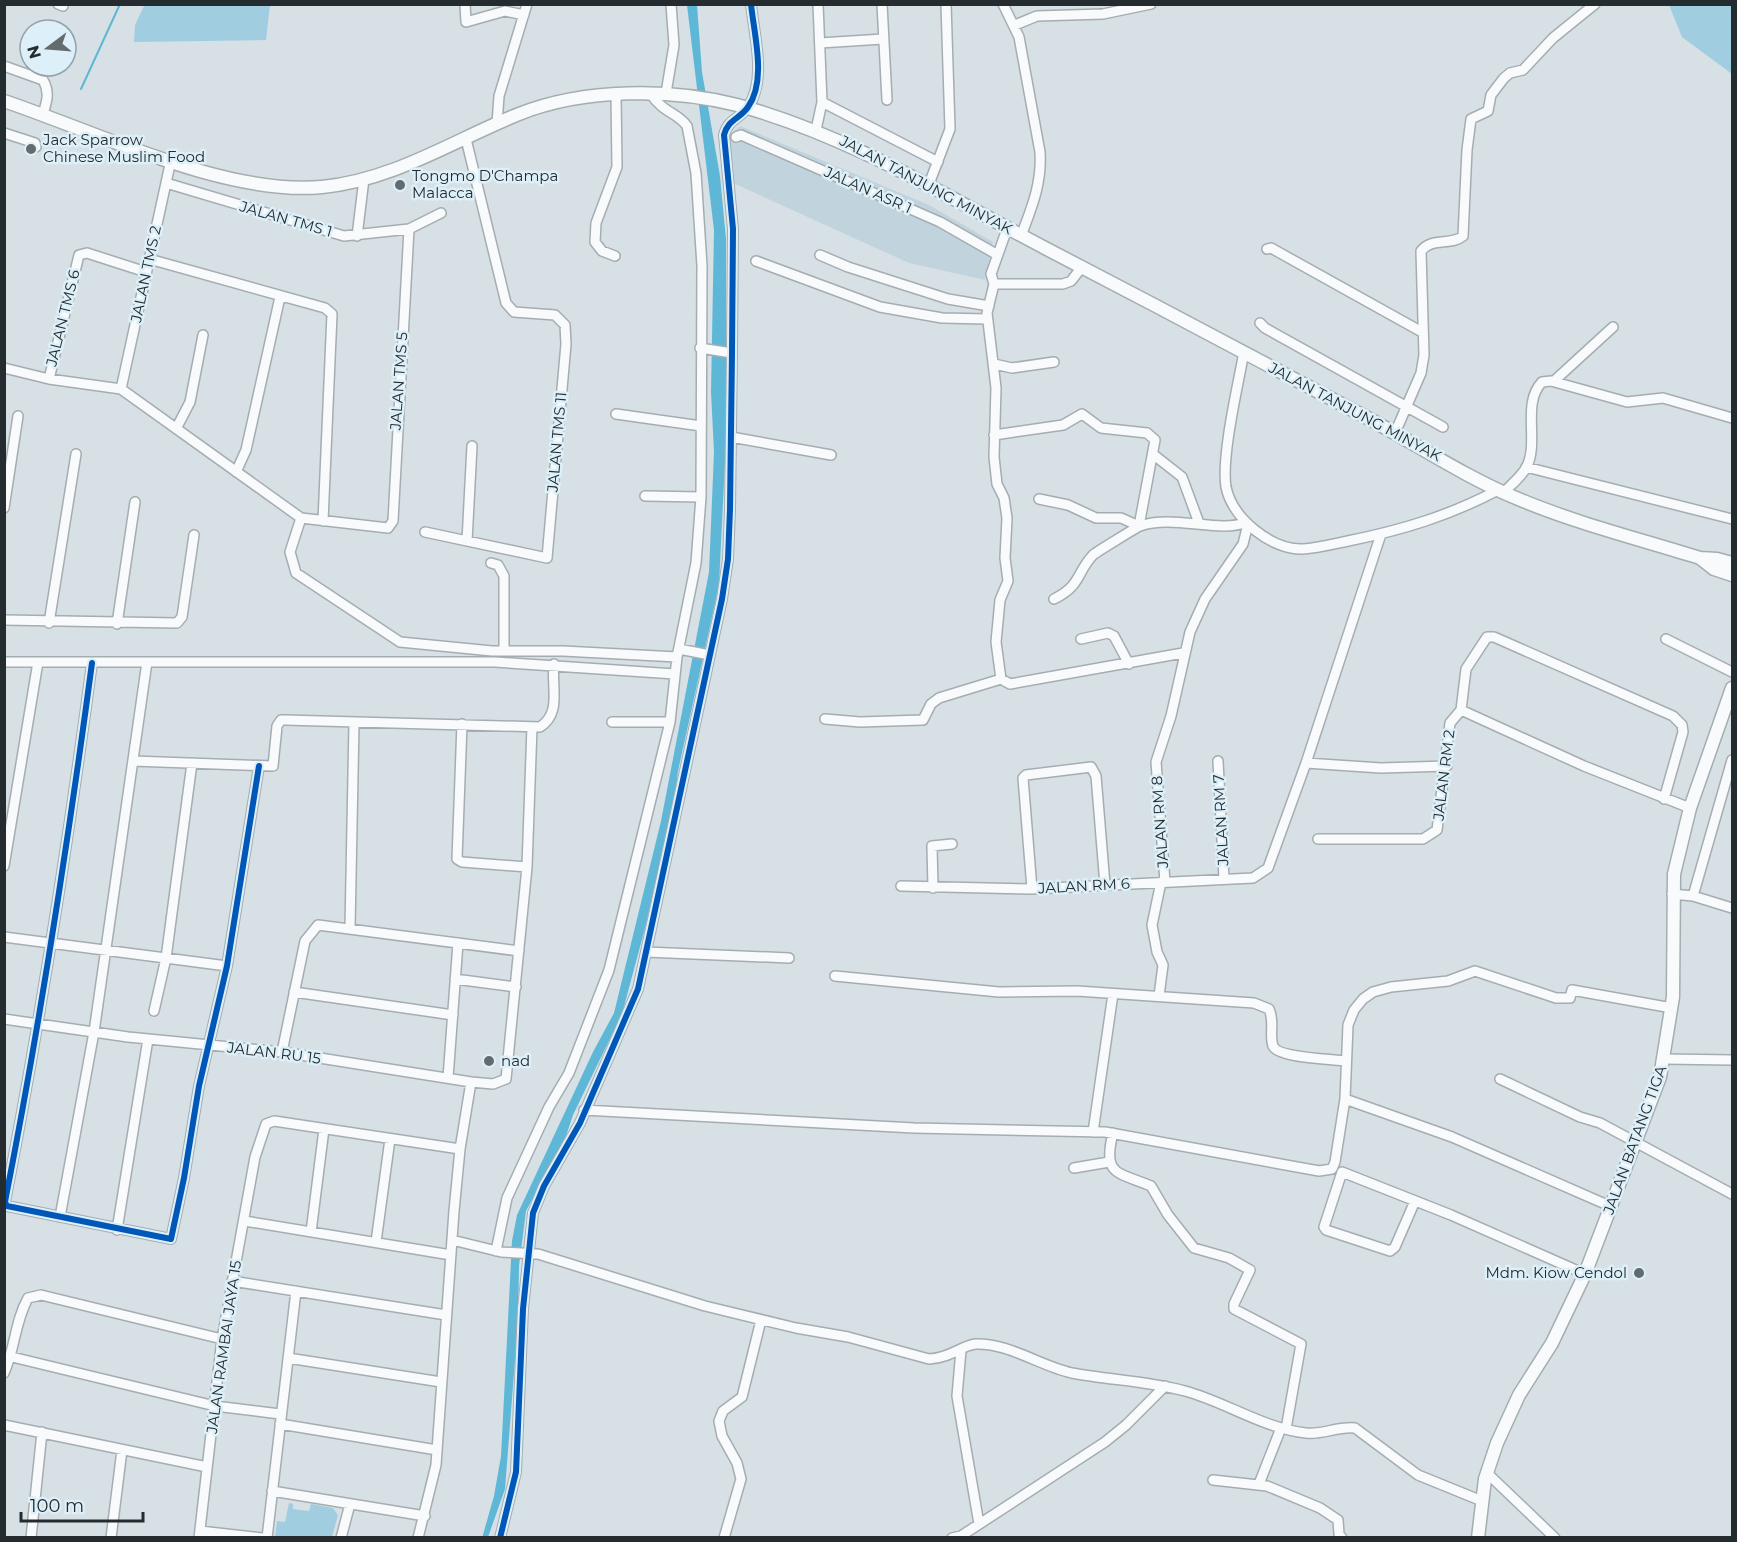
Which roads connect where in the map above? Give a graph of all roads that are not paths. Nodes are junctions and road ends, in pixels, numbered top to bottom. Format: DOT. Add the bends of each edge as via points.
graph roads {
  1 [pos="465,4"];
  2 [pos="527,4"];
  3 [pos="671,4"];
  4 [pos="751,4"];
  5 [pos="819,4"];
  6 [pos="882,4"];
  7 [pos="946,4"];
  8 [pos="1003,4"];
  9 [pos="1151,4"];
  10 [pos="1595,4"];
  11 [pos="1092,10"];
  12 [pos="524,15"];
  13 [pos="1015,25"];
  14 [pos="883,39"];
  15 [pos="820,43"];
  16 [pos="4,66"];
  17 [pos="650,93"];
  18 [pos="666,93"];
  19 [pos="616,95"];
  20 [pos="887,100"];
  21 [pos="4,101"];
  22 [pos="822,102"];
  23 [pos="748,108"];
  24 [pos="43,114"];
  25 [pos="497,124"];
  26 [pos="816,130"];
  27 [pos="4,133"];
  28 [pos="736,137"];
  29 [pos="466,139"];
  30 [pos="36,147"];
  31 [pos="171,160"];
  32 [pos="938,162"];
  33 [pos="364,179"];
  34 [pos="166,183"];
  35 [pos="929,184"];
  36 [pos="441,213"];
  37 [pos="409,229"];
  38 [pos="1007,229"];
  39 [pos="357,236"];
  40 [pos="1021,236"];
  41 [pos="1267,249"];
  42 [pos="996,254"];
  43 [pos="820,255"];
  44 [pos="615,256"];
  45 [pos="149,259"];
  46 [pos="756,261"];
  47 [pos="1082,267"];
  48 [pos="146,272"];
  49 [pos="994,284"];
  50 [pos="280,297"];
  51 [pos="989,306"];
  52 [pos="987,319"];
  53 [pos="1260,322"];
  54 [pos="1612,327"];
  55 [pos="1422,332"];
  56 [pos="203,335"];
  57 [pos="702,348"];
  58 [pos="729,352"];
  59 [pos="1244,352"];
  60 [pos="1054,362"];
  61 [pos="994,364"];
  62 [pos="4,368"];
  63 [pos="49,378"];
  64 [pos="1554,381"];
  65 [pos="121,388"];
  66 [pos="1407,406"];
  67 [pos="616,414"];
  68 [pos="18,416"];
  69 [pos="1732,418"];
  70 [pos="701,426"];
  71 [pos="177,427"];
  72 [pos="1443,427"];
  73 [pos="1395,433"];
  74 [pos="994,435"];
  75 [pos="731,437"];
  76 [pos="472,446"];
  77 [pos="76,454"];
  78 [pos="831,455"];
  79 [pos="1154,455"];
  80 [pos="1526,467"];
  81 [pos="236,472"];
  82 [pos="1501,491"];
  83 [pos="645,496"];
  84 [pos="701,497"];
  85 [pos="1039,499"];
  86 [pos="135,502"];
  87 [pos="4,508"];
  88 [pos="301,518"];
  89 [pos="1732,519"];
  90 [pos="323,521"];
  91 [pos="1199,523"];
  92 [pos="1247,523"];
  93 [pos="1139,526"];
  94 [pos="425,532"];
  95 [pos="1381,534"];
  96 [pos="194,535"];
  97 [pos="467,541"];
  98 [pos="1700,558"];
  99 [pos="491,563"];
  100 [pos="1732,563"];
  101 [pos="1732,575"];
  102 [pos="1054,599"];
  103 [pos="4,620"];
  104 [pos="48,622"];
  105 [pos="117,624"];
  106 [pos="1081,639"];
  107 [pos="1666,639"];
  108 [pos="469,649"];
  109 [pos="504,651"];
  110 [pos="680,652"];
  111 [pos="1183,653"];
  112 [pos="707,654"];
  113 [pos="4,662"];
  114 [pos="38,662"];
  115 [pos="147,662"];
  116 [pos="469,662"];
  117 [pos="92,663"];
  118 [pos="554,664"];
  119 [pos="1129,664"];
  120 [pos="1732,672"];
  121 [pos="675,674"];
  122 [pos="1001,679"];
  123 [pos="1732,688"];
  124 [pos="1461,710"];
  125 [pos="825,719"];
  126 [pos="612,722"];
  127 [pos="670,722"];
  128 [pos="354,723"];
  129 [pos="462,724"];
  130 [pos="532,727"];
  131 [pos="1732,760"];
  132 [pos="133,761"];
  133 [pos="1218,761"];
  134 [pos="192,763"];
  135 [pos="1306,763"];
  136 [pos="259,766"];
  137 [pos="1447,766"];
  138 [pos="1664,799"];
  139 [pos="1690,808"];
  140 [pos="1318,839"];
  141 [pos="952,844"];
  142 [pos="4,866"];
  143 [pos="527,867"];
  144 [pos="1224,879"];
  145 [pos="1163,882"];
  146 [pos="1105,885"];
  147 [pos="901,886"];
  148 [pos="933,888"];
  149 [pos="1032,889"];
  150 [pos="1672,894"];
  151 [pos="1693,896"];
  152 [pos="1732,908"];
  153 [pos="350,928"];
  154 [pos="4,937"];
  155 [pos="50,943"];
  156 [pos="458,943"];
  157 [pos="106,950"];
  158 [pos="519,951"];
  159 [pos="646,952"];
  160 [pos="166,958"];
  161 [pos="789,958"];
  162 [pos="227,966"];
  163 [pos="835,976"];
  164 [pos="455,979"];
  165 [pos="516,987"];
  166 [pos="294,992"];
  167 [pos="1113,994"];
  168 [pos="1159,996"];
  169 [pos="1672,1008"];
  170 [pos="154,1011"];
  171 [pos="453,1015"];
  172 [pos="4,1019"];
  173 [pos="39,1025"];
  174 [pos="94,1032"];
  175 [pos="148,1040"];
  176 [pos="209,1046"];
  177 [pos="282,1052"];
  178 [pos="1664,1059"];
  179 [pos="1346,1060"];
  180 [pos="1732,1060"];
  181 [pos="448,1078"];
  182 [pos="1500,1079"];
  183 [pos="471,1082"];
  184 [pos="1345,1099"];
  185 [pos="584,1110"];
  186 [pos="324,1129"];
  187 [pos="1094,1132"];
  188 [pos="1113,1134"];
  189 [pos="390,1139"];
  190 [pos="1636,1143"];
  191 [pos="460,1149"];
  192 [pos="1109,1162"];
  193 [pos="1074,1168"];
  194 [pos="1332,1169"];
  195 [pos="1342,1172"];
  196 [pos="1732,1194"];
  197 [pos="1415,1201"];
  198 [pos="1612,1207"];
  199 [pos="60,1217"];
  200 [pos="245,1221"];
  201 [pos="117,1230"];
  202 [pos="311,1232"];
  203 [pos="452,1240"];
  204 [pos="376,1242"];
  205 [pos="498,1251"];
  206 [pos="527,1254"];
  207 [pos="451,1255"];
  208 [pos="1585,1274"];
  209 [pos="232,1281"];
  210 [pos="296,1291"];
  211 [pos="446,1316"];
  212 [pos="761,1320"];
  213 [pos="222,1339"];
  214 [pos="962,1350"];
  215 [pos="12,1357"];
  216 [pos="288,1358"];
  217 [pos="4,1373"];
  218 [pos="441,1382"];
  219 [pos="1165,1386"];
  220 [pos="215,1406"];
  221 [pos="280,1419"];
  222 [pos="4,1425"];
  223 [pos="1284,1428"];
  224 [pos="42,1432"];
  225 [pos="122,1450"];
  226 [pos="437,1450"];
  227 [pos="207,1467"];
  228 [pos="1486,1472"];
  229 [pos="1213,1480"];
  230 [pos="1259,1484"];
  231 [pos="272,1491"];
  232 [pos="1482,1501"];
  233 [pos="350,1504"];
  234 [pos="426,1516"];
  235 [pos="979,1524"];
  236 [pos="199,1534"];
  237 [pos="31,1538"];
  238 [pos="111,1538"];
  239 [pos="264,1538"];
  240 [pos="341,1538"];
  241 [pos="418,1538"];
  242 [pos="500,1538"];
  243 [pos="724,1538"];
  244 [pos="952,1538"];
  245 [pos="1342,1538"];
  246 [pos="1478,1538"];
  247 [pos="1555,1538"];
  1 -- 12 [label="street" via="466,22 505,11"];
  2 -- 12 [label="street"];
  3 -- 18 [label="street" via="673,66"];
  4 -- 23 [label="street" via="757,89"];
  5 -- 15 [label="street"];
  6 -- 14 [label="street"];
  7 -- 32 [label="street" via="950,129"];
  8 -- 13 [label="street"];
  9 -- 11 [label="street"];
  10 -- 55 [label="street" via="1523,70 1504,78 1491,95 1488,111 1471,119 1463,236 1430,243 1421,251"];
  11 -- 13 [label="street" via="1037,16"];
  12 -- 25 [label="street" via="499,96"];
  13 -- 40 [label="street" via="1041,170 1037,196"];
  14 -- 15 [label="street"];
  14 -- 20 [label="street"];
  15 -- 22 [label="street"];
  16 -- 24 [label="street" via="43,80 48,88"];
  17 -- 18 [label="main road, JALAN TANJUNG MINYAK"];
  17 -- 19 [label="main road, JALAN TANJUNG MINYAK"];
  17 -- 57 [label="street" via="659,106 687,126 696,173"];
  18 -- 23 [label="main road, JALAN TANJUNG MINYAK"];
  19 -- 25 [label="main road, JALAN TANJUNG MINYAK" via="554,103"];
  19 -- 44 [label="street" via="617,167 596,223 596,242 602,251"];
  21 -- 24 [label="main road, JALAN TANJUNG MINYAK"];
  22 -- 26 [label="street"];
  22 -- 32 [label="street"];
  23 -- 26 [label="main road, JALAN TANJUNG MINYAK"];
  23 -- 58 [label="street" via="727,125 724,135 733,229"];
  24 -- 31 [label="main road, JALAN TANJUNG MINYAK"];
  25 -- 29 [label="main road, JALAN TANJUNG MINYAK"];
  26 -- 35 [label="main road, JALAN TANJUNG MINYAK"];
  27 -- 30 [label="street" via="35,143"];
  28 -- 42 [label="street, JALAN ASR 1" via="741,135 919,212"];
  29 -- 33 [label="main road, JALAN TANJUNG MINYAK"];
  29 -- 97 [label="street, JALAN TMS 11" via="510,309 555,315 565,325 566,344 547,558"];
  31 -- 33 [label="main road, JALAN TANJUNG MINYAK" via="227,177 283,187 324,187"];
  31 -- 34 [label="street, JALAN TMS 2"];
  32 -- 35 [label="street"];
  33 -- 39 [label="street"];
  34 -- 39 [label="street, JALAN TMS 1" via="344,236"];
  34 -- 45 [label="street, JALAN TMS 2"];
  35 -- 38 [label="main road, JALAN TANJUNG MINYAK"];
  36 -- 37 [label="street, JALAN TMS 1"];
  37 -- 39 [label="street, JALAN TMS 1"];
  37 -- 90 [label="street, JALAN TMS 5" via="393,521 385,528"];
  38 -- 40 [label="main road, JALAN TANJUNG MINYAK"];
  38 -- 42 [label="street"];
  40 -- 47 [label="main road, JALAN TANJUNG MINYAK"];
  41 -- 55 [label="street"];
  42 -- 49 [label="street" via="991,274"];
  43 -- 51 [label="street" via="948,299"];
  45 -- 48 [label="street, JALAN TMS 2"];
  45 -- 50 [label="street"];
  46 -- 52 [label="street" via="880,307 942,318"];
  47 -- 49 [label="street" via="1071,281 1063,284"];
  47 -- 59 [label="main road, JALAN TANJUNG MINYAK"];
  48 -- 63 [label="street, JALAN TMS 6" via="87,253 78,258"];
  48 -- 65 [label="street, JALAN TMS 2"];
  49 -- 51 [label="street"];
  50 -- 81 [label="street" via="246,450"];
  50 -- 90 [label="street" via="325,308 332,314"];
  51 -- 52 [label="street"];
  52 -- 61 [label="street"];
  53 -- 66 [label="street"];
  54 -- 64 [label="street"];
  55 -- 66 [label="street" via="1421,373"];
  56 -- 71 [label="street" via="190,402"];
  57 -- 58 [label="street"];
  57 -- 70 [label="street"];
  58 -- 75 [label="street"];
  59 -- 73 [label="main road, JALAN TANJUNG MINYAK"];
  59 -- 92 [label="street" via="1225,480 1230,500"];
  60 -- 61 [label="street" via="1012,368"];
  61 -- 74 [label="street"];
  62 -- 63 [label="street"];
  63 -- 65 [label="street"];
  64 -- 69 [label="street" via="1627,402 1663,398"];
  64 -- 80 [label="street" via="1542,382 1535,395"];
  65 -- 71 [label="street"];
  66 -- 72 [label="street"];
  66 -- 73 [label="street"];
  67 -- 70 [label="street"];
  68 -- 87 [label="street"];
  70 -- 84 [label="street"];
  71 -- 81 [label="street"];
  73 -- 82 [label="main road, JALAN TANJUNG MINYAK"];
  74 -- 79 [label="street" via="1063,425 1082,414 1101,428 1147,433 1155,440"];
  74 -- 122 [label="street" via="997,484 1007,518 1008,581 1000,600 996,642"];
  75 -- 78 [label="street"];
  75 -- 112 [label="street" via="728,559"];
  76 -- 97 [label="street"];
  77 -- 104 [label="street"];
  79 -- 91 [label="street" via="1182,477"];
  79 -- 93 [label="street"];
  80 -- 82 [label="street"];
  80 -- 89 [label="street"];
  81 -- 88 [label="street"];
  82 -- 95 [label="street" via="1458,511"];
  82 -- 98 [label="main road, JALAN TANJUNG MINYAK" via="1536,506"];
  83 -- 84 [label="street"];
  84 -- 110 [label="street" via="696,563"];
  85 -- 93 [label="street" via="1068,505 1096,518 1121,518"];
  86 -- 105 [label="street"];
  88 -- 90 [label="street"];
  88 -- 108 [label="street" via="290,552 296,573 400,642"];
  91 -- 92 [label="street"];
  91 -- 93 [label="street"];
  92 -- 95 [label="street" via="1268,538 1298,549"];
  92 -- 111 [label="street" via="1243,544 1206,599"];
  93 -- 102 [label="street" via="1091,557 1069,592"];
  94 -- 97 [label="street"];
  95 -- 135 [label="street"];
  96 -- 105 [label="street" via="179,621 172,625"];
  98 -- 100 [label="main road"];
  98 -- 101 [label="main road" via="1714,569"];
  99 -- 109 [label="street" via="498,565 504,576"];
  103 -- 104 [label="street"];
  104 -- 105 [label="street"];
  106 -- 119 [label="street" via="1108,633 1114,636"];
  107 -- 120 [label="street"];
  108 -- 109 [label="street"];
  108 -- 116 [label="street"];
  109 -- 110 [label="street"];
  110 -- 112 [label="street"];
  110 -- 121 [label="street"];
  111 -- 119 [label="street"];
  111 -- 145 [label="street, JALAN RM 8" via="1171,716 1156,762"];
  112 -- 159 [label="street"];
  113 -- 114 [label="street"];
  114 -- 117 [label="street"];
  114 -- 142 [label="street"];
  115 -- 116 [label="street"];
  115 -- 117 [label="street"];
  115 -- 132 [label="street"];
  116 -- 118 [label="street"];
  117 -- 155 [label="street"];
  118 -- 121 [label="street"];
  118 -- 130 [label="street" via="554,710 550,720"];
  119 -- 122 [label="street" via="1010,684"];
  121 -- 127 [label="street"];
  122 -- 125 [label="street" via="939,698 923,720"];
  123 -- 139 [label="main road, JALAN BATANG TIGA"];
  124 -- 137 [label="street, JALAN RM 2" via="1450,723"];
  124 -- 138 [label="street"];
  124 -- 138 [label="street, JALAN RM 2" via="1466,669 1487,637 1595,681 1673,717 1682,725"];
  126 -- 127 [label="street"];
  127 -- 205 [label="street" via="609,970 569,1073 507,1198"];
  128 -- 129 [label="street"];
  128 -- 136 [label="street" via="281,720 273,766"];
  128 -- 153 [label="street"];
  129 -- 130 [label="street"];
  129 -- 143 [label="street" via="457,859"];
  130 -- 143 [label="street"];
  131 -- 151 [label="street"];
  132 -- 134 [label="street"];
  132 -- 157 [label="street"];
  133 -- 144 [label="street, JALAN RM 7"];
  134 -- 136 [label="street"];
  134 -- 160 [label="street"];
  135 -- 137 [label="street" via="1381,768"];
  135 -- 144 [label="street, JALAN RM 6" via="1265,872 1253,878"];
  136 -- 162 [label="street"];
  137 -- 140 [label="street, JALAN RM 2" via="1440,823 1431,836"];
  138 -- 139 [label="street"];
  139 -- 150 [label="main road, JALAN BATANG TIGA"];
  141 -- 148 [label="street" via="932,846"];
  143 -- 158 [label="street"];
  144 -- 145 [label="street, JALAN RM 6"];
  145 -- 146 [label="street, JALAN RM 6"];
  145 -- 168 [label="street, JALAN RM 8" via="1152,925 1163,965"];
  146 -- 149 [label="street, JALAN RM 6"];
  146 -- 149 [label="street" via="1096,776 1091,767 1026,775 1022,781"];
  147 -- 148 [label="street, JALAN RM 6"];
  148 -- 149 [label="street, JALAN RM 6"];
  150 -- 151 [label="street"];
  150 -- 169 [label="main road, JALAN BATANG TIGA"];
  151 -- 152 [label="street"];
  153 -- 156 [label="street"];
  153 -- 166 [label="street" via="324,924 312,928 305,941"];
  154 -- 155 [label="street"];
  155 -- 157 [label="street"];
  155 -- 173 [label="street"];
  156 -- 158 [label="street"];
  156 -- 164 [label="street"];
  157 -- 160 [label="street"];
  157 -- 174 [label="street"];
  158 -- 165 [label="street"];
  159 -- 161 [label="street"];
  159 -- 185 [label="street" via="630,1012"];
  160 -- 162 [label="street"];
  160 -- 170 [label="street"];
  162 -- 176 [label="street"];
  163 -- 167 [label="street" via="999,992"];
  164 -- 165 [label="street"];
  164 -- 171 [label="street"];
  165 -- 183 [label="street, JALAN RU 15" via="506,1079 493,1084"];
  166 -- 171 [label="street"];
  166 -- 177 [label="street"];
  167 -- 168 [label="street"];
  167 -- 187 [label="street"];
  168 -- 179 [label="street" via="1254,1003 1269,1009 1273,1017 1272,1045 1276,1050 1289,1055"];
  169 -- 178 [label="main road, JALAN BATANG TIGA"];
  169 -- 179 [label="street" via="1578,989 1572,990 1570,998 1556,998 1468,972 1448,981 1391,987 1363,999 1348,1025"];
  171 -- 181 [label="street"];
  172 -- 173 [label="street, JALAN RU 15"];
  173 -- 174 [label="street, JALAN RU 15"];
  173 -- 199 [label="street" via="5,1202 7,1206"];
  174 -- 175 [label="street, JALAN RU 15"];
  174 -- 199 [label="street"];
  175 -- 176 [label="street, JALAN RU 15"];
  175 -- 201 [label="street"];
  176 -- 177 [label="street, JALAN RU 15"];
  176 -- 201 [label="street" via="171,1239"];
  177 -- 181 [label="street, JALAN RU 15"];
  178 -- 180 [label="street"];
  178 -- 190 [label="main road, JALAN BATANG TIGA"];
  179 -- 184 [label="street"];
  181 -- 183 [label="street, JALAN RU 15"];
  182 -- 190 [label="street"];
  183 -- 191 [label="street"];
  184 -- 194 [label="street"];
  184 -- 198 [label="street" via="1452,1137"];
  185 -- 187 [label="street" via="914,1128"];
  185 -- 206 [label="street" via="537,1199"];
  186 -- 189 [label="street"];
  186 -- 200 [label="street, JALAN RAMBAI JAYA 15" via="274,1121 266,1124 255,1157"];
  186 -- 202 [label="street"];
  187 -- 188 [label="street"];
  188 -- 192 [label="street"];
  188 -- 194 [label="street" via="1319,1171"];
  189 -- 191 [label="street"];
  189 -- 204 [label="street"];
  190 -- 196 [label="street"];
  190 -- 198 [label="main road, JALAN BATANG TIGA"];
  191 -- 203 [label="street"];
  192 -- 193 [label="street"];
  192 -- 223 [label="street" via="1121,1176 1151,1186 1194,1248 1229,1258 1250,1270 1234,1309 1301,1344"];
  194 -- 195 [label="street"];
  195 -- 197 [label="street"];
  195 -- 197 [label="street" via="1324,1224 1326,1230 1393,1250"];
  197 -- 208 [label="street"];
  198 -- 208 [label="main road, JALAN BATANG TIGA"];
  199 -- 201 [label="street"];
  200 -- 202 [label="street"];
  200 -- 209 [label="street, JALAN RAMBAI JAYA 15"];
  202 -- 204 [label="street"];
  203 -- 205 [label="street"];
  203 -- 207 [label="street"];
  204 -- 207 [label="street"];
  205 -- 206 [label="street"];
  206 -- 212 [label="street"];
  206 -- 242 [label="street" via="516,1472"];
  207 -- 211 [label="street"];
  208 -- 228 [label="main road, JALAN BATANG TIGA" via="1547,1352 1515,1405"];
  209 -- 210 [label="street"];
  209 -- 213 [label="street, JALAN RAMBAI JAYA 15"];
  210 -- 211 [label="street"];
  210 -- 216 [label="street"];
  211 -- 218 [label="street"];
  212 -- 214 [label="street" via="848,1337 929,1359"];
  212 -- 243 [label="street" via="742,1397 723,1411 719,1421 741,1479"];
  213 -- 215 [label="street" via="41,1295 28,1298 22,1308"];
  213 -- 220 [label="street, JALAN RAMBAI JAYA 15"];
  214 -- 219 [label="street" via="969,1345 987,1345 1073,1373"];
  214 -- 235 [label="street" via="957,1396"];
  215 -- 217 [label="street"];
  215 -- 220 [label="street"];
  216 -- 218 [label="street"];
  216 -- 221 [label="street"];
  218 -- 226 [label="street"];
  219 -- 223 [label="street"];
  219 -- 235 [label="street" via="1105,1442"];
  220 -- 221 [label="street"];
  220 -- 227 [label="street, JALAN RAMBAI JAYA 15"];
  221 -- 226 [label="street"];
  221 -- 231 [label="street"];
  222 -- 224 [label="street"];
  223 -- 230 [label="street"];
  223 -- 232 [label="street" via="1320,1433 1355,1428 1418,1475"];
  224 -- 225 [label="street"];
  224 -- 237 [label="street"];
  225 -- 227 [label="street"];
  225 -- 238 [label="street"];
  226 -- 234 [label="street"];
  227 -- 236 [label="street, JALAN RAMBAI JAYA 15"];
  228 -- 232 [label="main road, JALAN BATANG TIGA"];
  228 -- 247 [label="street"];
  229 -- 230 [label="street"];
  230 -- 245 [label="street" via="1320,1508 1338,1521"];
  231 -- 233 [label="street"];
  231 -- 239 [label="street"];
  232 -- 246 [label="main road, JALAN BATANG TIGA"];
  233 -- 234 [label="street"];
  233 -- 240 [label="street"];
  234 -- 241 [label="street"];
  235 -- 244 [label="street"];
  236 -- 239 [label="street"];
}
